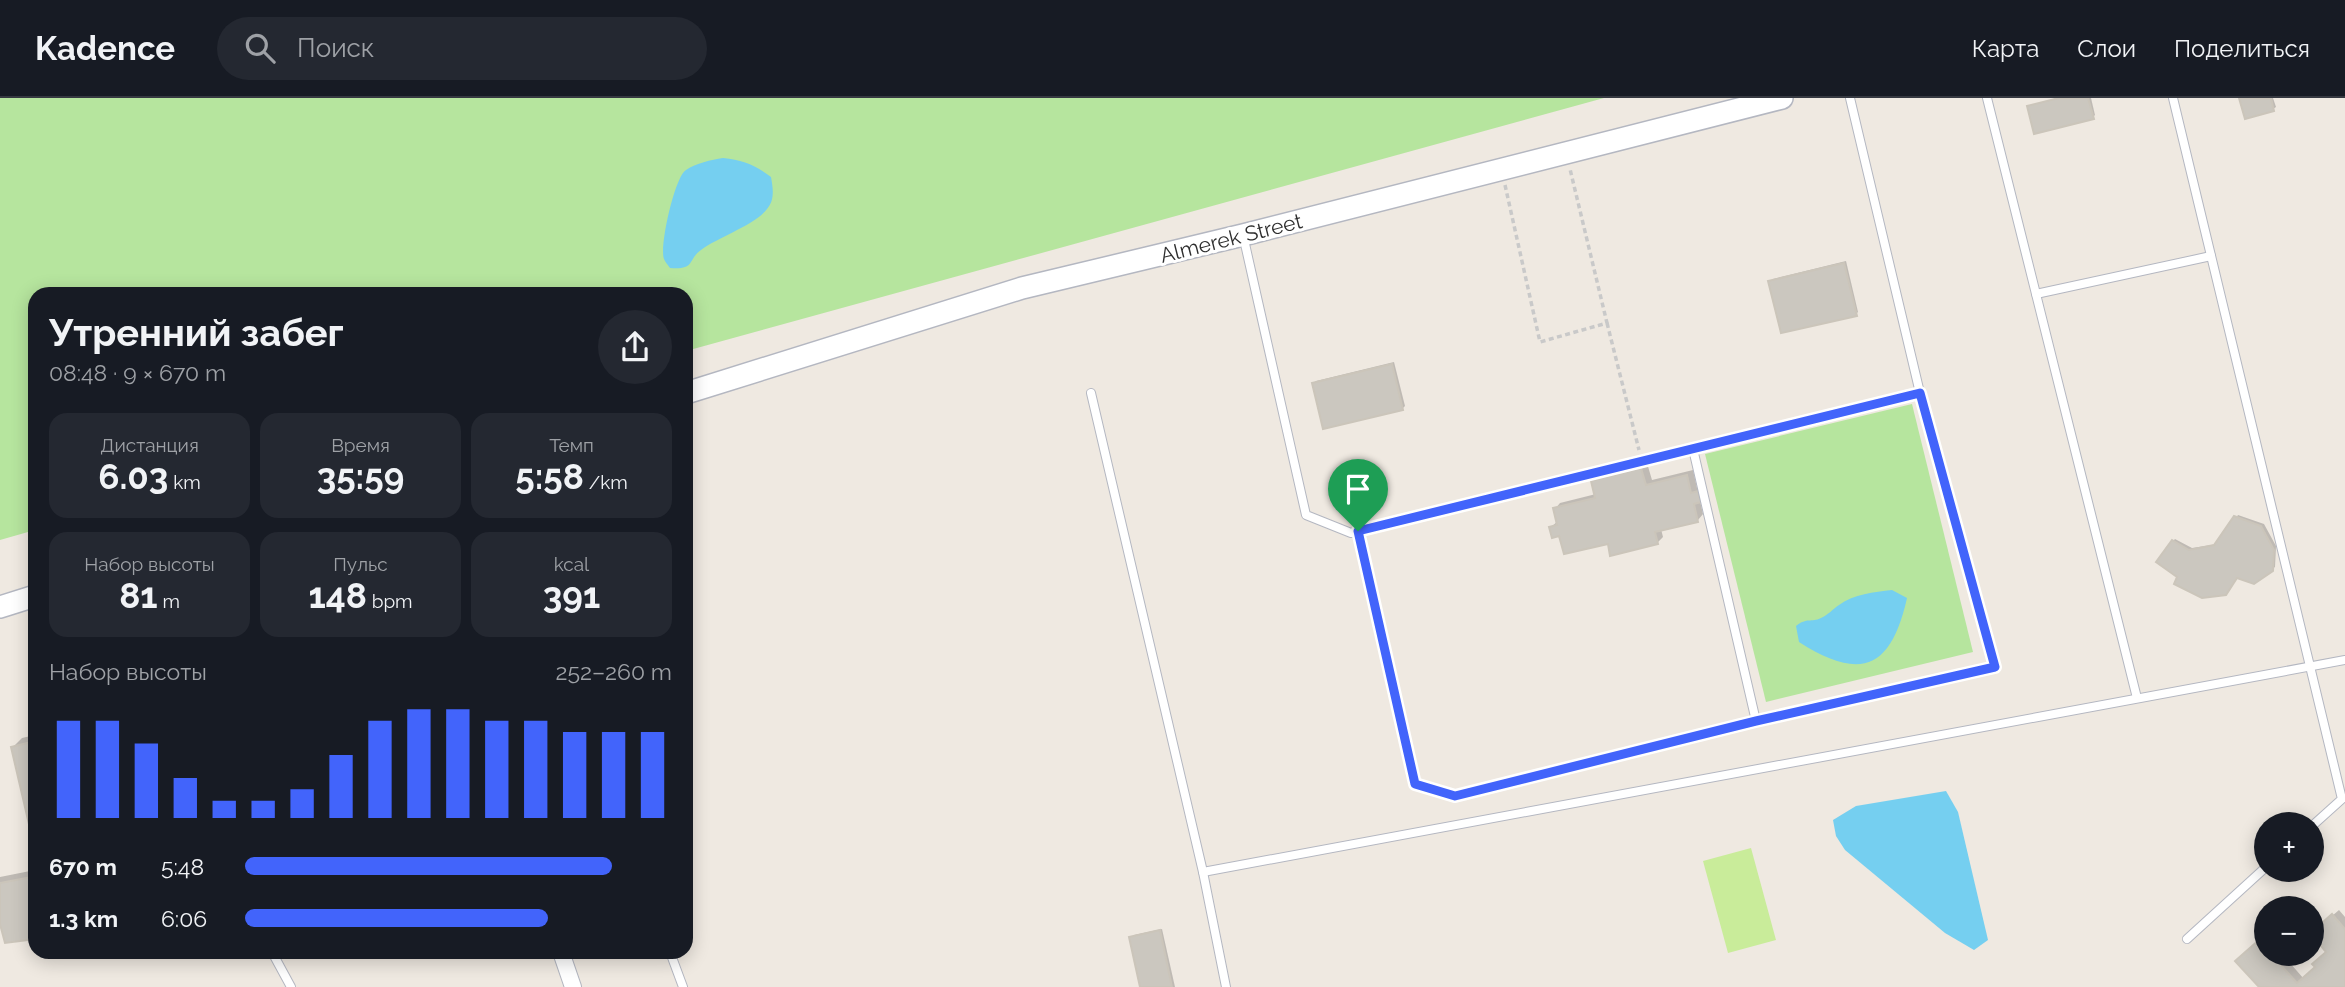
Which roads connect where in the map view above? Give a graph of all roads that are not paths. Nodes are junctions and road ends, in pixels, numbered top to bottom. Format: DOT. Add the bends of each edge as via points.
graph roads {
  1 [pos="1782,98"];
  2 [pos="1850,98"];
  3 [pos="1987,98"];
  4 [pos="2173,98"];
  5 [pos="1243,235"];
  6 [pos="2211,256"];
  7 [pos="2036,294"];
  8 [pos="693,391"];
  9 [pos="1091,393"];
  10 [pos="1920,393"];
  11 [pos="1693,449"];
  12 [pos="1358,531"];
  13 [pos="28,598"];
  14 [pos="0,607"];
  15 [pos="2345,660"];
  16 [pos="2310,666"];
  17 [pos="2137,698"];
  18 [pos="1756,721"];
  19 [pos="2324,815"];
  20 [pos="1203,873"];
  21 [pos="2254,878"];
  22 [pos="2187,939"];
  23 [pos="276,959"];
  24 [pos="563,959"];
  25 [pos="672,959"];
  26 [pos="291,987"];
  27 [pos="573,987"];
  28 [pos="682,987"];
  29 [pos="1226,987"];
  1 -- 5 [label="street, Almerek Street"];
  2 -- 10 [label="lane"];
  3 -- 7 [label="lane"];
  4 -- 6 [label="lane"];
  5 -- 8 [label="street, Almerek Street" via="1022,288"];
  5 -- 12 [label="lane" via="1306,515 1351,533"];
  6 -- 7 [label="lane"];
  6 -- 16 [label="lane"];
  7 -- 17 [label="lane"];
  9 -- 20 [label="lane"];
  10 -- 11 [label="lane"];
  10 -- 18 [label="lane" via="1995,667"];
  11 -- 12 [label="lane"];
  11 -- 18 [label="lane"];
  12 -- 18 [label="lane" via="1415,784 1455,796"];
  13 -- 14 [label="street"];
  15 -- 16 [label="lane"];
  16 -- 17 [label="lane"];
  16 -- 19 [label="lane" via="2342,799"];
  17 -- 20 [label="lane"];
  20 -- 29 [label="lane"];
  21 -- 22 [label="lane"];
  23 -- 26 [label="lane"];
  24 -- 27 [label="street"];
  25 -- 28 [label="lane"];
}
